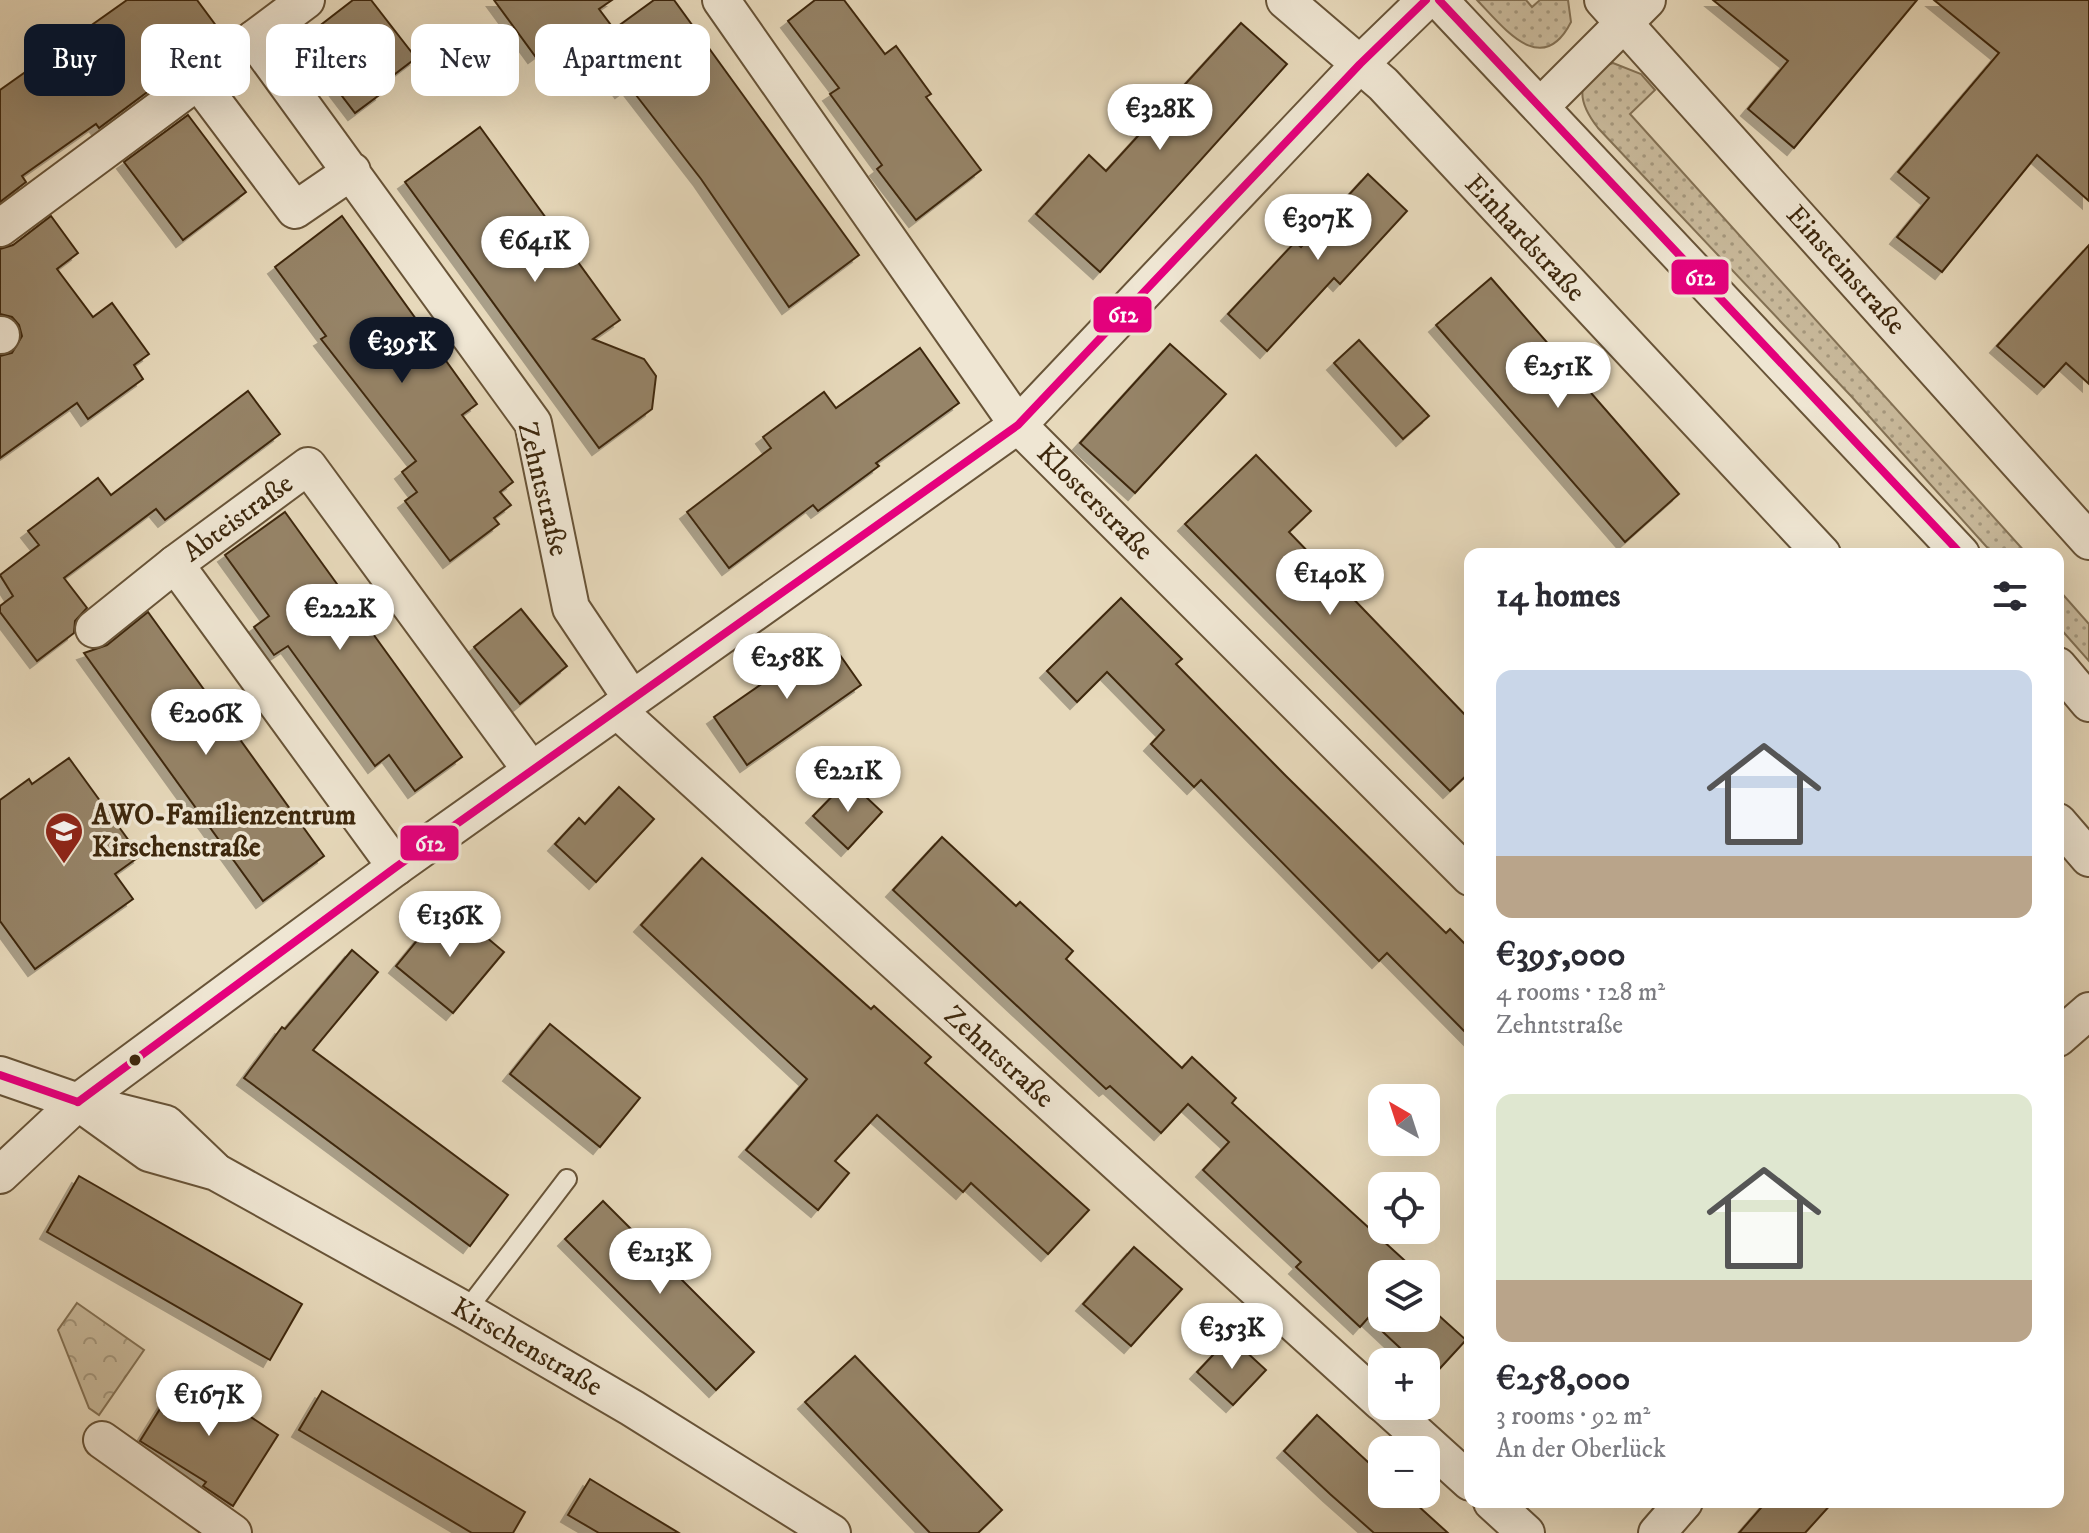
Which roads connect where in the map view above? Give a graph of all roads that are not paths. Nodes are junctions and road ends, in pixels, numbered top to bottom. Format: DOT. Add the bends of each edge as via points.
graph roads {
  1 [pos="306,0"];
  2 [pos="721,0"];
  3 [pos="1285,0"];
  4 [pos="1426,0"];
  5 [pos="1439,0"];
  6 [pos="1625,8"];
  7 [pos="254,39"];
  8 [pos="250,42"];
  9 [pos="1360,64"];
  10 [pos="178,96"];
  11 [pos="209,96"];
  12 [pos="1541,106"];
  13 [pos="352,171"];
  14 [pos="0,228"];
  15 [pos="1018,425"];
  16 [pos="2089,541"];
  17 [pos="1816,548"];
  18 [pos="1955,548"];
  19 [pos="175,564"];
  20 [pos="94,629"];
  21 [pos="2064,673"];
  22 [pos="2089,703"];
  23 [pos="624,705"];
  24 [pos="531,770"];
  25 [pos="2064,829"];
  26 [pos="2089,858"];
  27 [pos="396,867"];
  28 [pos="1464,871"];
  29 [pos="2089,1011"];
  30 [pos="2064,1033"];
  31 [pos="0,1075"];
  32 [pos="78,1102"];
  33 [pos="0,1175"];
  34 [pos="567,1179"];
  35 [pos="466,1311"];
  36 [pos="1368,1389"];
  37 [pos="1402,1420"];
  38 [pos="102,1440"];
  39 [pos="1464,1477"];
  40 [pos="1499,1508"];
  41 [pos="1679,1508"];
  42 [pos="233,1533"];
  43 [pos="832,1533"];
  44 [pos="1526,1533"];
  45 [pos="1657,1533"];
  1 -- 7 [label="street"];
  2 -- 15 [label="street, Klosterstraße"];
  3 -- 9 [label="street, Einhardstraße"];
  4 -- 9 [label="street"];
  5 -- 12 [label="street"];
  6 -- 12 [label="street"];
  6 -- 16 [label="street, Einsteinstraße"];
  7 -- 8 [label="street"];
  7 -- 13 [label="street, Zehntstraße"];
  9 -- 15 [label="street"];
  9 -- 17 [label="street, Einhardstraße"];
  10 -- 14 [label="street"];
  11 -- 13 [label="street" via="295,210"];
  12 -- 18 [label="street"];
  13 -- 23 [label="street, Zehntstraße" via="533,423 571,608"];
  15 -- 23 [label="street"];
  15 -- 28 [label="street, Klosterstraße"];
  19 -- 20 [label="street, Abteistraße"];
  19 -- 24 [label="street, Abteistraße" via="308,466"];
  19 -- 27 [label="street, Abteistraße"];
  21 -- 22 [label="street"];
  23 -- 24 [label="street"];
  23 -- 36 [label="street, Zehntstraße"];
  24 -- 27 [label="street"];
  25 -- 26 [label="street"];
  27 -- 32 [label="street"];
  29 -- 30 [label="street"];
  31 -- 32 [label="street, Kirschenstraße"];
  32 -- 33 [label="street"];
  32 -- 35 [label="street, Kirschenstraße" via="149,1153 216,1172"];
  34 -- 35 [label="lane"];
  35 -- 43 [label="street, Kirschenstraße"];
  37 -- 39 [label="street, Zehntstraße"];
  38 -- 42 [label="street"];
  40 -- 44 [label="street"];
  41 -- 45 [label="street"];
}
